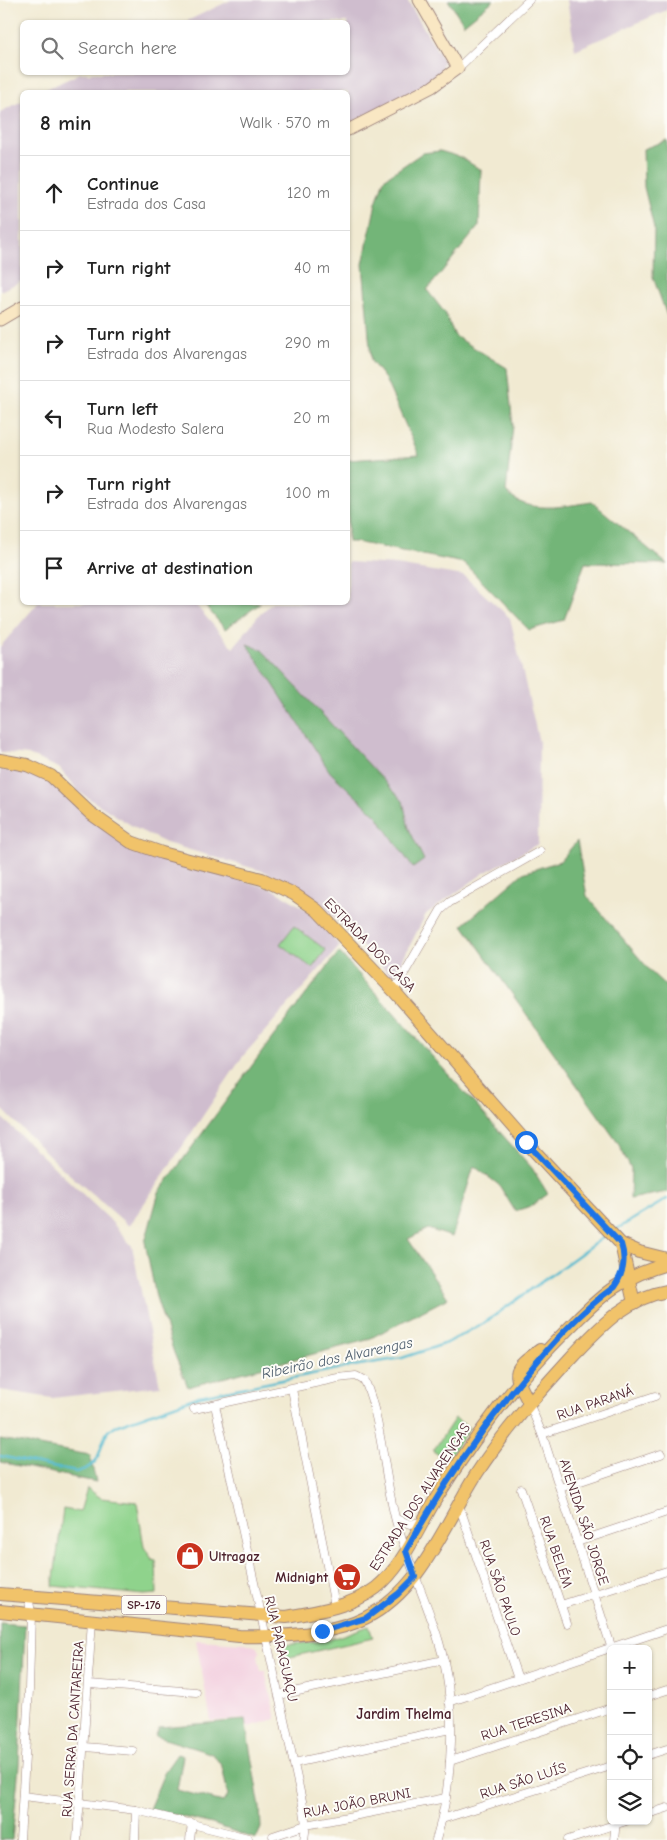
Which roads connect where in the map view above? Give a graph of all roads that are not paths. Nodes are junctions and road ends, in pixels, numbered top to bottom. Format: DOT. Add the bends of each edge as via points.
graph roads {
  1 [pos="419,0"];
  2 [pos="529,0"];
  3 [pos="458,68"];
  4 [pos="350,129"];
  5 [pos="20,308"];
  6 [pos="0,320"];
  7 [pos="0,760"];
  8 [pos="540,851"];
  9 [pos="394,991"];
  10 [pos="619,1241"];
  11 [pos="625,1258"];
  12 [pos="667,1259"];
  13 [pos="667,1264"];
  14 [pos="630,1279"];
  15 [pos="614,1287"];
  16 [pos="667,1291"];
  17 [pos="634,1303"];
  18 [pos="519,1383"];
  19 [pos="292,1388"];
  20 [pos="655,1396"];
  21 [pos="530,1403"];
  22 [pos="215,1405"];
  23 [pos="194,1408"];
  24 [pos="542,1434"];
  25 [pos="661,1454"];
  26 [pos="560,1488"];
  27 [pos="521,1489"];
  28 [pos="459,1505"];
  29 [pos="667,1512"];
  30 [pos="396,1519"];
  31 [pos="422,1522"];
  32 [pos="577,1542"];
  33 [pos="406,1551"];
  34 [pos="667,1571"];
  35 [pos="415,1577"];
  36 [pos="0,1594"];
  37 [pos="595,1594"];
  38 [pos="28,1595"];
  39 [pos="561,1605"];
  40 [pos="336,1606"];
  41 [pos="0,1611"];
  42 [pos="31,1613"];
  43 [pos="261,1616"];
  44 [pos="92,1620"];
  45 [pos="567,1623"];
  46 [pos="667,1629"];
  47 [pos="267,1636"];
  48 [pos="611,1645"];
  49 [pos="621,1645"];
  50 [pos="607,1650"];
  51 [pos="444,1660"];
  52 [pos="518,1679"];
  53 [pos="89,1684"];
  54 [pos="667,1690"];
  55 [pos="196,1692"];
  56 [pos="279,1695"];
  57 [pos="652,1695"];
  58 [pos="449,1702"];
  59 [pos="607,1709"];
  60 [pos="450,1729"];
  61 [pos="85,1746"];
  62 [pos="667,1749"];
  63 [pos="133,1751"];
  64 [pos="652,1754"];
  65 [pos="450,1761"];
  66 [pos="294,1763"];
  67 [pos="607,1767"];
  68 [pos="24,1796"];
  69 [pos="446,1798"];
  70 [pos="82,1802"];
  71 [pos="667,1808"];
  72 [pos="136,1810"];
  73 [pos="652,1813"];
  74 [pos="442,1819"];
  75 [pos="192,1823"];
  76 [pos="306,1825"];
  77 [pos="610,1825"];
  78 [pos="616,1825"];
  79 [pos="273,1836"];
  80 [pos="248,1838"];
  81 [pos="20,1840"];
  82 [pos="78,1840"];
  83 [pos="135,1840"];
  84 [pos="190,1840"];
  85 [pos="304,1840"];
  86 [pos="436,1840"];
  87 [pos="568,1840"];
  88 [pos="614,1840"];
  1 -- 3 [label="street"];
  2 -- 3 [label="street"];
  3 -- 4 [label="street" via="432,87"];
  5 -- 6 [label="street"];
  7 -- 9 [label="main road, ESTRADA DOS CASA" via="27,765 51,776 90,813 131,842 240,872 294,894 317,910"];
  8 -- 9 [label="street" via="441,910"];
  9 -- 10 [label="main road, ESTRADA DOS CASA"];
  10 -- 11 [label="main road"];
  10 -- 12 [label="main road" via="639,1252"];
  11 -- 14 [label="main road"];
  11 -- 15 [label="main road"];
  13 -- 14 [label="main road, ESTRADA DOS ALVARENGAS / SP-176"];
  14 -- 15 [label="main road, ESTRADA DOS ALVARENGAS / SP-176"];
  14 -- 17 [label="main road"];
  15 -- 18 [label="main road, ESTRADA DOS ALVARENGAS / SP-176" via="562,1335"];
  16 -- 17 [label="main road, SP-176"];
  17 -- 21 [label="main road, SP-176" via="605,1321"];
  18 -- 21 [label="main road"];
  18 -- 31 [label="main road, ESTRADA DOS ALVARENGAS / SP-176" via="476,1437"];
  19 -- 22 [label="street"];
  19 -- 30 [label="street" via="356,1376 365,1381"];
  19 -- 40 [label="street"];
  20 -- 24 [label="street, RUA PARANÁ"];
  21 -- 24 [label="street, AVENIDA SÃO JORGE"];
  21 -- 28 [label="main road, SP-176" via="488,1458"];
  22 -- 23 [label="street"];
  22 -- 43 [label="street, RUA PARAGUAÇU"];
  24 -- 26 [label="street, AVENIDA SÃO JORGE"];
  25 -- 26 [label="street"];
  26 -- 32 [label="street, AVENIDA SÃO JORGE"];
  27 -- 39 [label="street, RUA BELÉM"];
  28 -- 35 [label="main road, SP-176"];
  28 -- 52 [label="street, RUA SÃO PAULO"];
  29 -- 32 [label="street"];
  30 -- 31 [label="street" via="410,1524"];
  30 -- 33 [label="street"];
  31 -- 33 [label="main road, ESTRADA DOS ALVARENGAS / SP-176"];
  32 -- 37 [label="street, AVENIDA SÃO JORGE"];
  33 -- 35 [label="street"];
  33 -- 40 [label="main road, ESTRADA DOS ALVARENGAS / SP-176" via="386,1580 375,1589"];
  34 -- 37 [label="street"];
  35 -- 47 [label="main road, SP-176" via="366,1618 322,1631"];
  35 -- 51 [label="street" via="430,1611"];
  36 -- 38 [label="main road, ESTRADA DOS ALVARENGAS / SP-176"];
  37 -- 39 [label="street"];
  37 -- 48 [label="street, AVENIDA SÃO JORGE"];
  38 -- 42 [label="street"];
  38 -- 43 [label="main road, ESTRADA DOS ALVARENGAS / SP-176"];
  39 -- 45 [label="street, RUA BELÉM"];
  40 -- 43 [label="main road, ESTRADA DOS ALVARENGAS / SP-176" via="286,1617"];
  41 -- 42 [label="main road, SP-176"];
  42 -- 44 [label="main road, SP-176"];
  42 -- 68 [label="street"];
  43 -- 47 [label="street, RUA PARAGUAÇU"];
  44 -- 47 [label="main road, SP-176" via="220,1635"];
  44 -- 53 [label="street, RUA SERRA DA CANTAREIRA"];
  46 -- 49 [label="street"];
  47 -- 56 [label="street, RUA PARAGUAÇU"];
  50 -- 52 [label="street"];
  51 -- 56 [label="street"];
  51 -- 58 [label="street"];
  52 -- 58 [label="street"];
  53 -- 55 [label="street"];
  53 -- 61 [label="street, RUA SERRA DA CANTAREIRA"];
  54 -- 57 [label="street"];
  56 -- 66 [label="street, RUA PARAGUAÇU"];
  58 -- 60 [label="street"];
  59 -- 65 [label="street, RUA TERESINA"];
  60 -- 65 [label="street"];
  60 -- 66 [label="street"];
  61 -- 63 [label="street"];
  61 -- 70 [label="street, RUA SERRA DA CANTAREIRA"];
  62 -- 64 [label="street"];
  65 -- 69 [label="street"];
  66 -- 76 [label="street, RUA PARAGUAÇU"];
  67 -- 74 [label="street, RUA SÃO LUÍS"];
  68 -- 70 [label="street"];
  68 -- 81 [label="street"];
  69 -- 74 [label="street"];
  69 -- 76 [label="street, RUA JOÃO BRUNI"];
  70 -- 72 [label="street"];
  70 -- 82 [label="street, RUA SERRA DA CANTAREIRA"];
  71 -- 73 [label="street"];
  72 -- 75 [label="street"];
  72 -- 83 [label="street"];
  74 -- 86 [label="street"];
  75 -- 80 [label="street"];
  75 -- 84 [label="street"];
  76 -- 79 [label="street, RUA JOÃO BRUNI"];
  76 -- 85 [label="street, RUA PARAGUAÇU"];
  77 -- 87 [label="street"];
  78 -- 88 [label="street"];
}
